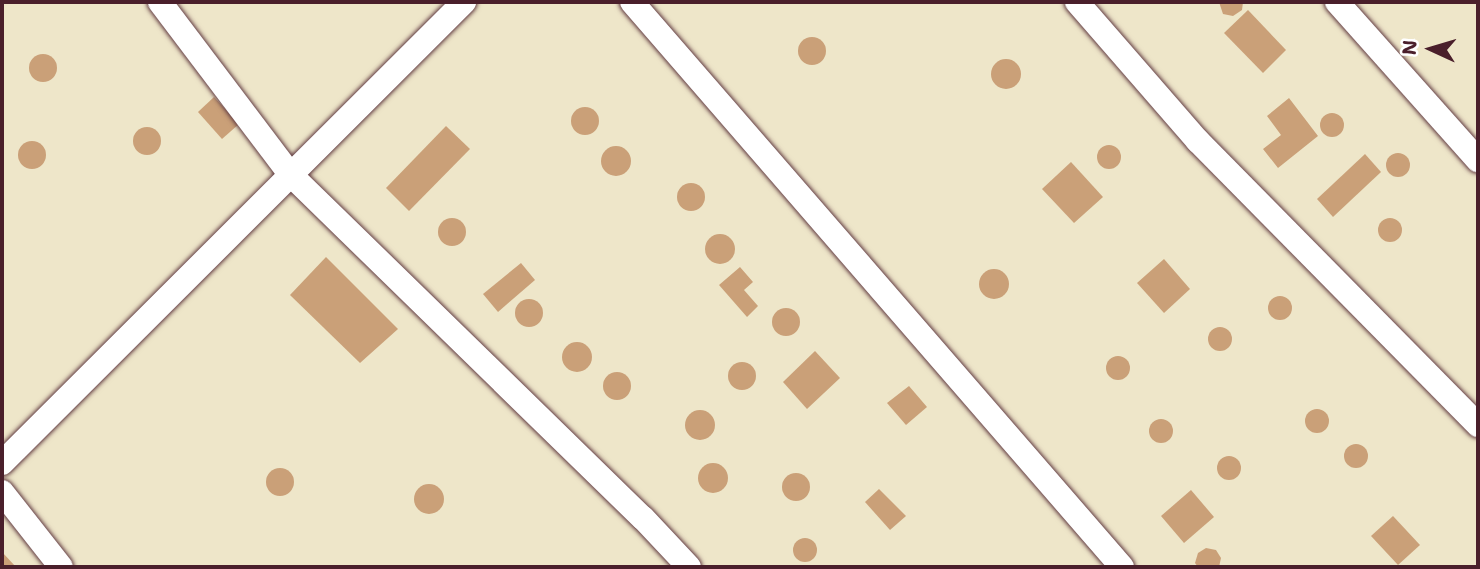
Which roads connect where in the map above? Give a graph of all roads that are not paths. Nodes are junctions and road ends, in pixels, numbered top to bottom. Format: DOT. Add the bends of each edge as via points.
graph roads {
  1 [pos="160,2"];
  2 [pos="464,2"];
  3 [pos="632,2"];
  4 [pos="1077,2"];
  5 [pos="1337,2"];
  6 [pos="1478,160"];
  7 [pos="291,175"];
  8 [pos="1478,425"];
  9 [pos="2,463"];
  10 [pos="2,492"];
  11 [pos="61,567"];
  12 [pos="690,567"];
  13 [pos="1122,567"];
  1 -- 7 [label="street"];
  2 -- 7 [label="street"];
  3 -- 13 [label="street"];
  4 -- 8 [label="street" via="1198,141"];
  5 -- 6 [label="street"];
  7 -- 9 [label="street"];
  7 -- 12 [label="street"];
  10 -- 11 [label="street"];
}
